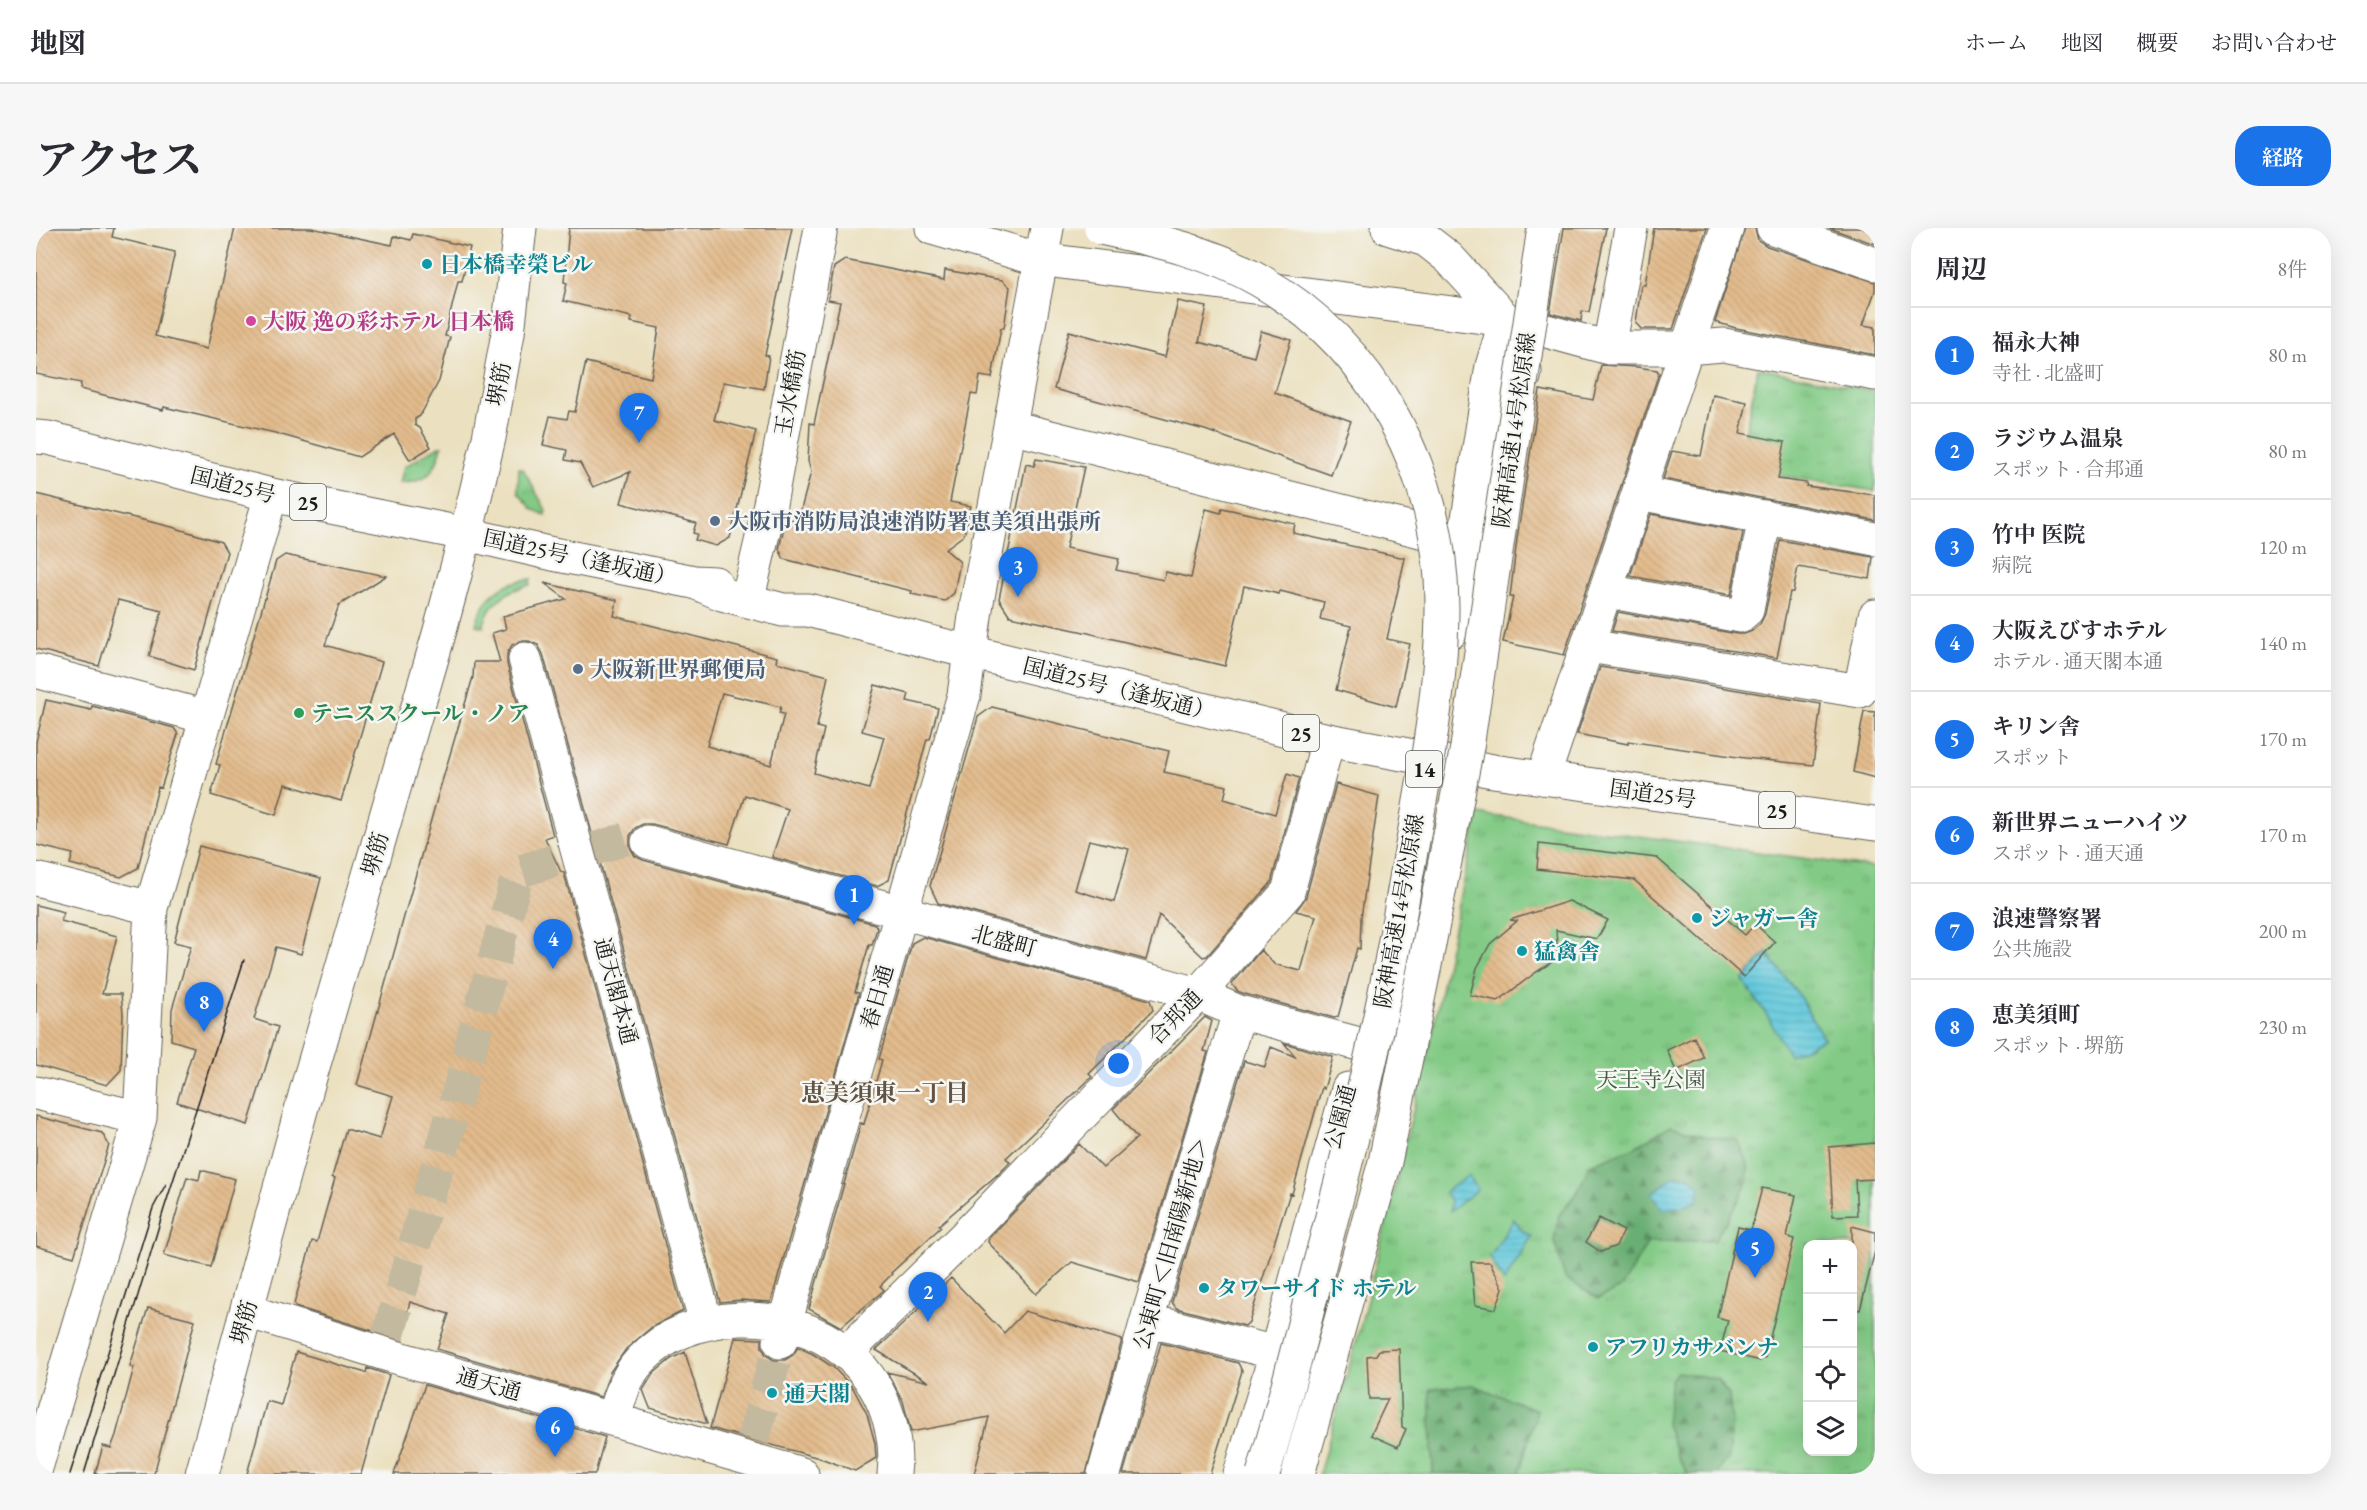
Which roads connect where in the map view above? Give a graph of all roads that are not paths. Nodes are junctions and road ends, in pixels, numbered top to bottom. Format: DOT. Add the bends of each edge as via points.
graph roads {
  1 [pos="520,228"];
  2 [pos="821,228"];
  3 [pos="933,228"];
  4 [pos="1101,228"];
  5 [pos="1388,228"];
  6 [pos="1544,228"];
  7 [pos="1631,228"];
  8 [pos="1727,228"];
  9 [pos="1773,228"];
  10 [pos="1045,243"];
  11 [pos="1875,264"];
  12 [pos="1506,320"];
  13 [pos="1610,348"];
  14 [pos="1685,348"];
  15 [pos="1875,374"];
  16 [pos="1011,427"];
  17 [pos="36,437"];
  18 [pos="1639,493"];
  19 [pos="271,495"];
  20 [pos="1765,517"];
  21 [pos="466,534"];
  22 [pos="1875,539"];
  23 [pos="1481,546"];
  24 [pos="694,582"];
  25 [pos="750,589"];
  26 [pos="1607,591"];
  27 [pos="808,610"];
  28 [pos="1875,616"];
  29 [pos="1589,646"];
  30 [pos="972,651"];
  31 [pos="525,658"];
  32 [pos="36,671"];
  33 [pos="206,717"];
  34 [pos="1328,740"];
  35 [pos="1432,760"];
  36 [pos="1544,778"];
  37 [pos="1875,824"];
  38 [pos="648,842"];
  39 [pos="36,879"];
  40 [pos="151,908"];
  41 [pos="901,912"];
  42 [pos="1198,994"];
  43 [pos="1239,1012"];
  44 [pos="1359,1044"];
  45 [pos="36,1093"];
  46 [pos="140,1119"];
  47 [pos="247,1311"];
  48 [pos="1147,1320"];
  49 [pos="706,1323"];
  50 [pos="782,1333"];
  51 [pos="846,1353"];
  52 [pos="1276,1353"];
  53 [pos="614,1419"];
  54 [pos="748,1458"];
  55 [pos="36,1468"];
  56 [pos="202,1474"];
  57 [pos="802,1474"];
  58 [pos="894,1474"];
  59 [pos="1104,1474"];
  60 [pos="1240,1474"];
  61 [pos="1263,1474"];
  62 [pos="1298,1474"];
  1 -- 21 [label="main road, 堺筋" via="508,333"];
  2 -- 25 [label="main road, 玉水橋筋" via="770,504"];
  3 -- 10 [label="main road" via="1024,255"];
  4 -- 61 [label="main road, 阪神高速14号松原線 / 14, bridge" via="1212,258 1258,279 1326,328 1382,396 1402,434 1430,508 1440,562 1442,606 1436,693 1392,958 1349,1154"];
  5 -- 12 [label="main road" via="1426,240 1449,258"];
  6 -- 62 [label="main road, 阪神高速14号松原線 / 14, bridge" via="1467,747 1425,965 1385,1162"];
  7 -- 13 [label="main road"];
  8 -- 14 [label="main road"];
  9 -- 11 [label="main road"];
  10 -- 12 [label="main road"];
  10 -- 16 [label="main road, 春日通"];
  12 -- 13 [label="main road"];
  12 -- 23 [label="main road" via="1492,366"];
  13 -- 14 [label="main road"];
  14 -- 15 [label="main road" via="1724,345"];
  14 -- 18 [label="main road"];
  16 -- 23 [label="main road"];
  16 -- 30 [label="main road, 春日通" via="977,602"];
  17 -- 19 [label="main road, 国道25号 / 25"];
  18 -- 20 [label="main road"];
  18 -- 26 [label="main road"];
  19 -- 21 [label="main road, 国道25号 / 25"];
  19 -- 33 [label="main road"];
  20 -- 22 [label="main road"];
  20 -- 26 [label="main road" via="1747,610 1740,616"];
  21 -- 24 [label="main road, 国道25号（逢坂通） / 25"];
  21 -- 47 [label="main road, 堺筋"];
  23 -- 35 [label="main road" via="1436,720"];
  24 -- 25 [label="main road, 国道25号（逢坂通） / 25"];
  24 -- 27 [label="main road, 国道25号（逢坂通） / 25" via="722,594 783,610"];
  25 -- 27 [label="main road, 国道25号（逢坂通） / 25" via="786,597"];
  26 -- 29 [label="main road"];
  27 -- 30 [label="main road, 国道25号（逢坂通） / 25"];
  28 -- 29 [label="main road" via="1860,691"];
  29 -- 36 [label="main road"];
  30 -- 34 [label="main road, 国道25号（逢坂通） / 25"];
  30 -- 41 [label="main road, 春日通" via="964,695"];
  31 -- 49 [label="main road, 通天閣本通"];
  32 -- 33 [label="main road"];
  33 -- 40 [label="main road"];
  34 -- 35 [label="main road, 国道25号（逢坂通） / 25"];
  34 -- 42 [label="main road, 合邦通" via="1288,892"];
  35 -- 36 [label="main road, 国道25号 / 25"];
  35 -- 44 [label="main road, 公園通" via="1410,794"];
  36 -- 37 [label="main road, 国道25号 / 25"];
  38 -- 41 [label="main road, 北盛町"];
  39 -- 40 [label="main road"];
  40 -- 46 [label="main road"];
  41 -- 42 [label="main road, 北盛町"];
  41 -- 50 [label="main road, 春日通"];
  42 -- 43 [label="main road, 北盛町"];
  42 -- 51 [label="main road, 合邦通" via="967,1234"];
  43 -- 44 [label="main road, 北盛町"];
  43 -- 48 [label="main road, 公東町＜旧南陽新地＞"];
  44 -- 52 [label="main road, 公園通"];
  45 -- 46 [label="main road"];
  46 -- 55 [label="main road"];
  47 -- 53 [label="main road, 通天通" via="386,1346"];
  47 -- 56 [label="main road, 堺筋"];
  48 -- 52 [label="main road"];
  48 -- 59 [label="main road, 公東町＜旧南陽新地＞"];
  49 -- 50 [label="main road" via="745,1319"];
  49 -- 53 [label="main road" via="661,1342 638,1362 624,1386"];
  50 -- 51 [label="main road" via="807,1331"];
  51 -- 58 [label="main road" via="876,1388 887,1410 894,1436"];
  52 -- 60 [label="main road, 公園通"];
  53 -- 54 [label="main road, 通天通"];
  54 -- 57 [label="main road, 通天通"];
}
